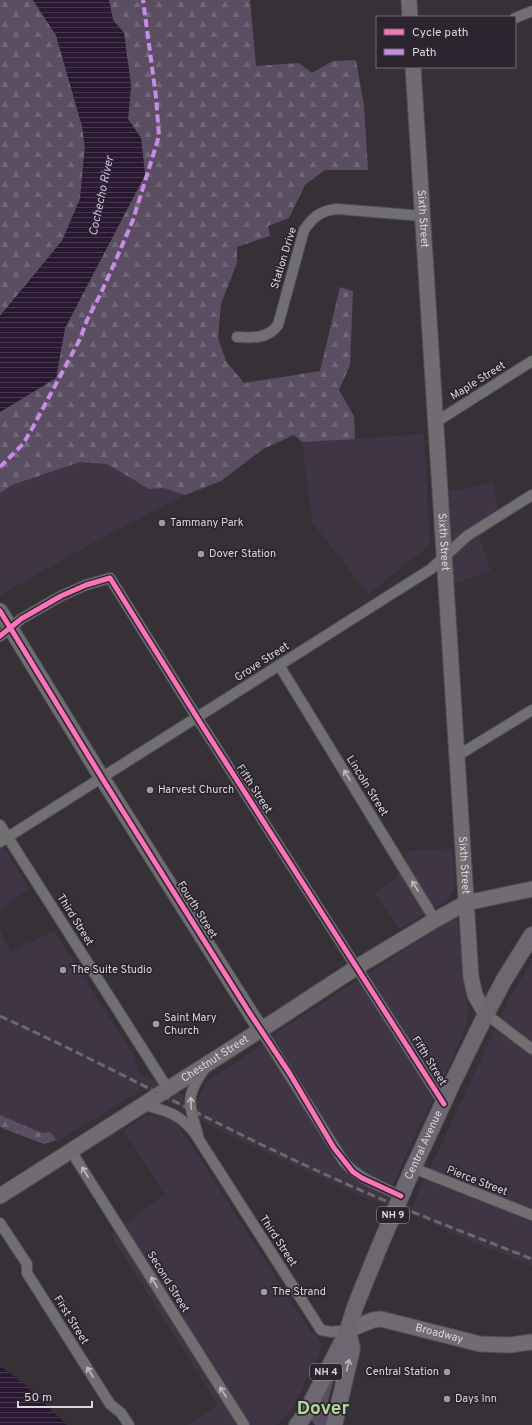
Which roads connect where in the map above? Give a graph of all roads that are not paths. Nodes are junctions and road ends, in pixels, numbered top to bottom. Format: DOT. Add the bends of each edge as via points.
graph roads {
  1 [pos="409,0"];
  2 [pos="532,11"];
  3 [pos="410,16"];
  4 [pos="516,18"];
  5 [pos="413,68"];
  6 [pos="423,216"];
  7 [pos="236,337"];
  8 [pos="532,361"];
  9 [pos="436,422"];
  10 [pos="532,495"];
  11 [pos="444,556"];
  12 [pos="0,611"];
  13 [pos="5,632"];
  14 [pos="279,665"];
  15 [pos="532,710"];
  16 [pos="197,717"];
  17 [pos="457,756"];
  18 [pos="102,778"];
  19 [pos="0,825"];
  20 [pos="4,840"];
  21 [pos="528,893"];
  22 [pos="466,903"];
  23 [pos="435,920"];
  24 [pos="532,935"];
  25 [pos="354,962"];
  26 [pos="486,1014"];
  27 [pos="261,1030"];
  28 [pos="532,1049"];
  29 [pos="208,1063"];
  30 [pos="168,1090"];
  31 [pos="444,1104"];
  32 [pos="144,1105"];
  33 [pos="200,1141"];
  34 [pos="71,1151"];
  35 [pos="413,1168"];
  36 [pos="0,1196"];
  37 [pos="401,1196"];
  38 [pos="532,1215"];
  39 [pos="0,1223"];
  40 [pos="348,1330"];
  41 [pos="528,1345"];
  42 [pos="302,1422"];
  43 [pos="129,1425"];
  44 [pos="244,1425"];
  45 [pos="334,1425"];
  1 -- 3 [label="street"];
  2 -- 4 [label="street"];
  5 -- 6 [label="street, Sixth Street"];
  6 -- 7 [label="street, Station Drive" via="338,209 317,214 304,230 278,325 274,331 258,338"];
  6 -- 9 [label="street, Sixth Street"];
  8 -- 9 [label="street, Maple Street"];
  9 -- 11 [label="street, Sixth Street"];
  10 -- 11 [label="street, Grove Street" via="467,536"];
  11 -- 14 [label="street, Grove Street" via="431,569"];
  11 -- 17 [label="street, Sixth Street"];
  12 -- 13 [label="street, Fourth Street"];
  13 -- 16 [label="street, Fifth Street" via="21,619 61,596 110,578"];
  13 -- 18 [label="street, Fourth Street"];
  14 -- 16 [label="street, Grove Street"];
  23 -- 14 [label="street, Lincoln Street, one-way"];
  15 -- 17 [label="street"];
  16 -- 18 [label="street, Grove Street"];
  16 -- 25 [label="street, Fifth Street"];
  17 -- 22 [label="street, Sixth Street"];
  18 -- 20 [label="street, Grove Street"];
  18 -- 27 [label="street, Fourth Street"];
  19 -- 20 [label="street, Third Street"];
  20 -- 30 [label="street, Third Street"];
  21 -- 22 [label="street, Chestnut Street"];
  22 -- 23 [label="street, Chestnut Street"];
  22 -- 26 [label="street, Sixth Street" via="471,977 475,996"];
  23 -- 25 [label="street, Chestnut Street"];
  24 -- 26 [label="main road, Central Avenue / NH 9"];
  25 -- 27 [label="street, Chestnut Street"];
  25 -- 31 [label="street, Fifth Street"];
  26 -- 28 [label="street"];
  26 -- 31 [label="main road, Central Avenue / NH 9"];
  27 -- 29 [label="street, Chestnut Street"];
  27 -- 37 [label="street, Fourth Street" via="334,1148 353,1172"];
  29 -- 30 [label="street, Chestnut Street"];
  33 -- 29 [label="street, Third Street, one-way" via="190,1101 195,1082"];
  30 -- 32 [label="street, Chestnut Street"];
  31 -- 35 [label="main road, Central Avenue / NH 9"];
  32 -- 33 [label="street, Third Street" via="177,1116"];
  32 -- 34 [label="street, Chestnut Street"];
  33 -- 40 [label="street, Third Street" via="321,1330"];
  34 -- 36 [label="street, Chestnut Street"];
  44 -- 34 [label="street, Second Street, one-way"];
  35 -- 37 [label="main road, Central Avenue / NH 9"];
  35 -- 38 [label="street, Pierce Street"];
  37 -- 40 [label="main road, Central Avenue / NH 9"];
  43 -- 39 [label="street, First Street, one-way" via="121,1413 110,1404 28,1273 27,1264"];
  40 -- 41 [label="street, Broadway" via="381,1319 480,1344"];
  40 -- 42 [label="main road, Central Avenue / NH 4"];
  45 -- 40 [label="main road, NH 9, one-way" via="352,1349"];
}
